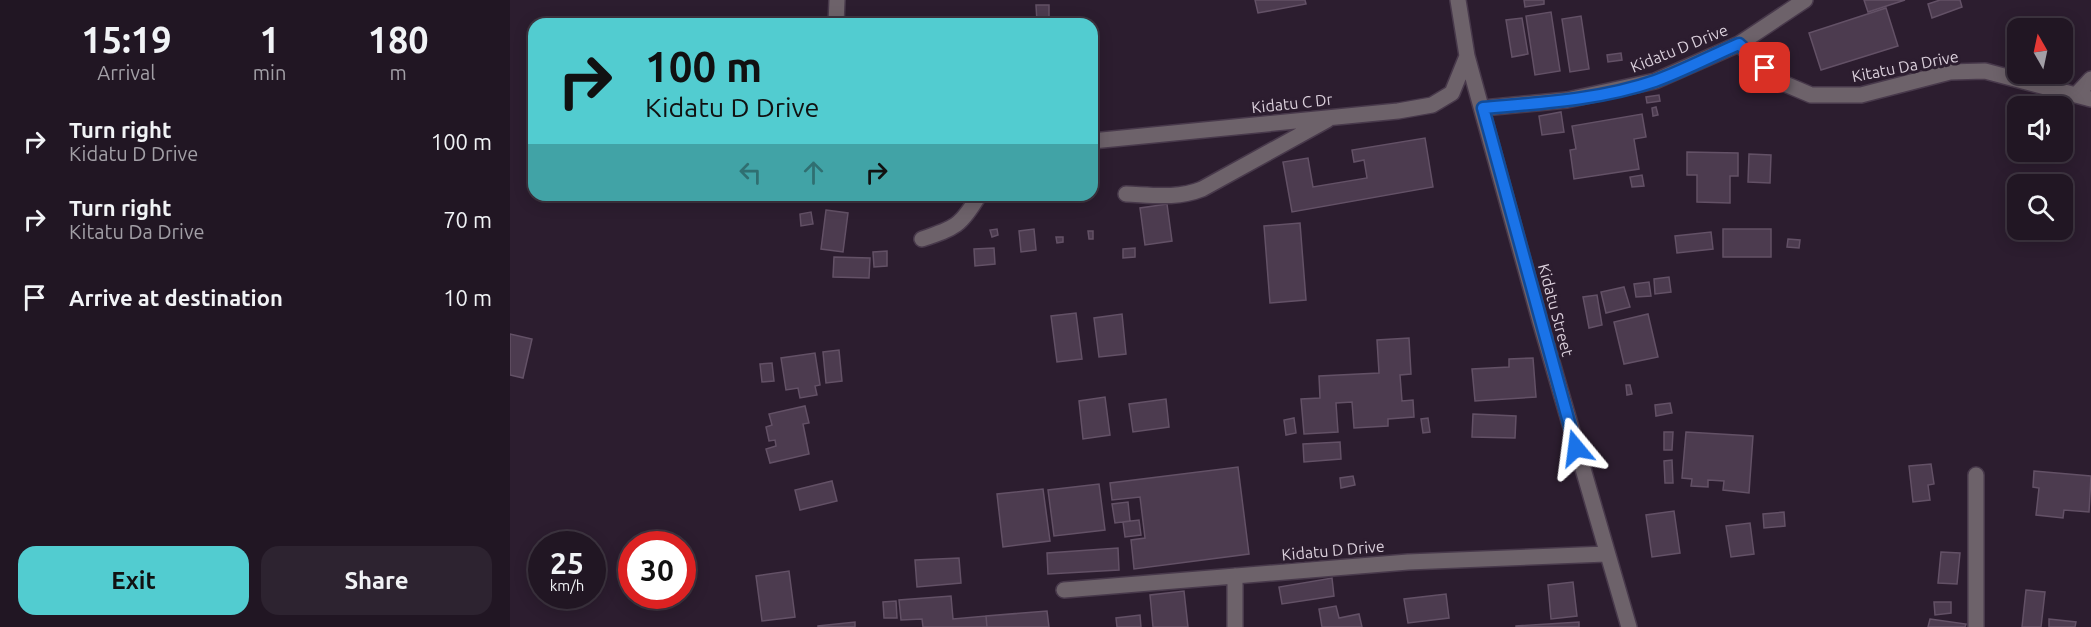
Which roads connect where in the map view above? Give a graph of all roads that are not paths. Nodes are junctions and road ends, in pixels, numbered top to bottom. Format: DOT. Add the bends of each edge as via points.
graph roads {
  1 [pos="837,0"];
  2 [pos="1458,0"];
  3 [pos="1805,0"];
  4 [pos="836,18"];
  5 [pos="1739,44"];
  6 [pos="1467,56"];
  7 [pos="2091,79"];
  8 [pos="2083,97"];
  9 [pos="1483,108"];
  10 [pos="1332,117"];
  11 [pos="1098,140"];
  12 [pos="1126,194"];
  13 [pos="976,201"];
  14 [pos="922,239"];
  15 [pos="1976,475"];
  16 [pos="1606,554"];
  17 [pos="1235,576"];
  18 [pos="1064,590"];
  19 [pos="1235,627"];
  20 [pos="1629,627"];
  21 [pos="1976,627"];
  1 -- 4 [label="street"];
  2 -- 6 [label="street, Kidatu Street"];
  3 -- 5 [label="street, Kidatu D Drive"];
  5 -- 8 [label="street, Kitatu Da Drive" via="1778,81 1811,95 1861,95 1950,72 1985,71"];
  5 -- 9 [label="street, Kidatu D Drive" via="1655,81 1628,88 1566,100"];
  6 -- 9 [label="street, Kidatu Street"];
  6 -- 10 [label="street, Kidatu C Dr" via="1452,93 1432,105"];
  7 -- 8 [label="street"];
  9 -- 16 [label="street, Kidatu Street"];
  10 -- 11 [label="street, Kidatu C Dr"];
  10 -- 12 [label="street" via="1188,195"];
  13 -- 14 [label="street" via="965,219 951,229"];
  15 -- 21 [label="street"];
  16 -- 17 [label="street, Kidatu D Drive" via="1408,562"];
  16 -- 20 [label="street, Kidatu Street"];
  17 -- 18 [label="street, Kidatu D Drive"];
  17 -- 19 [label="street"];
}
